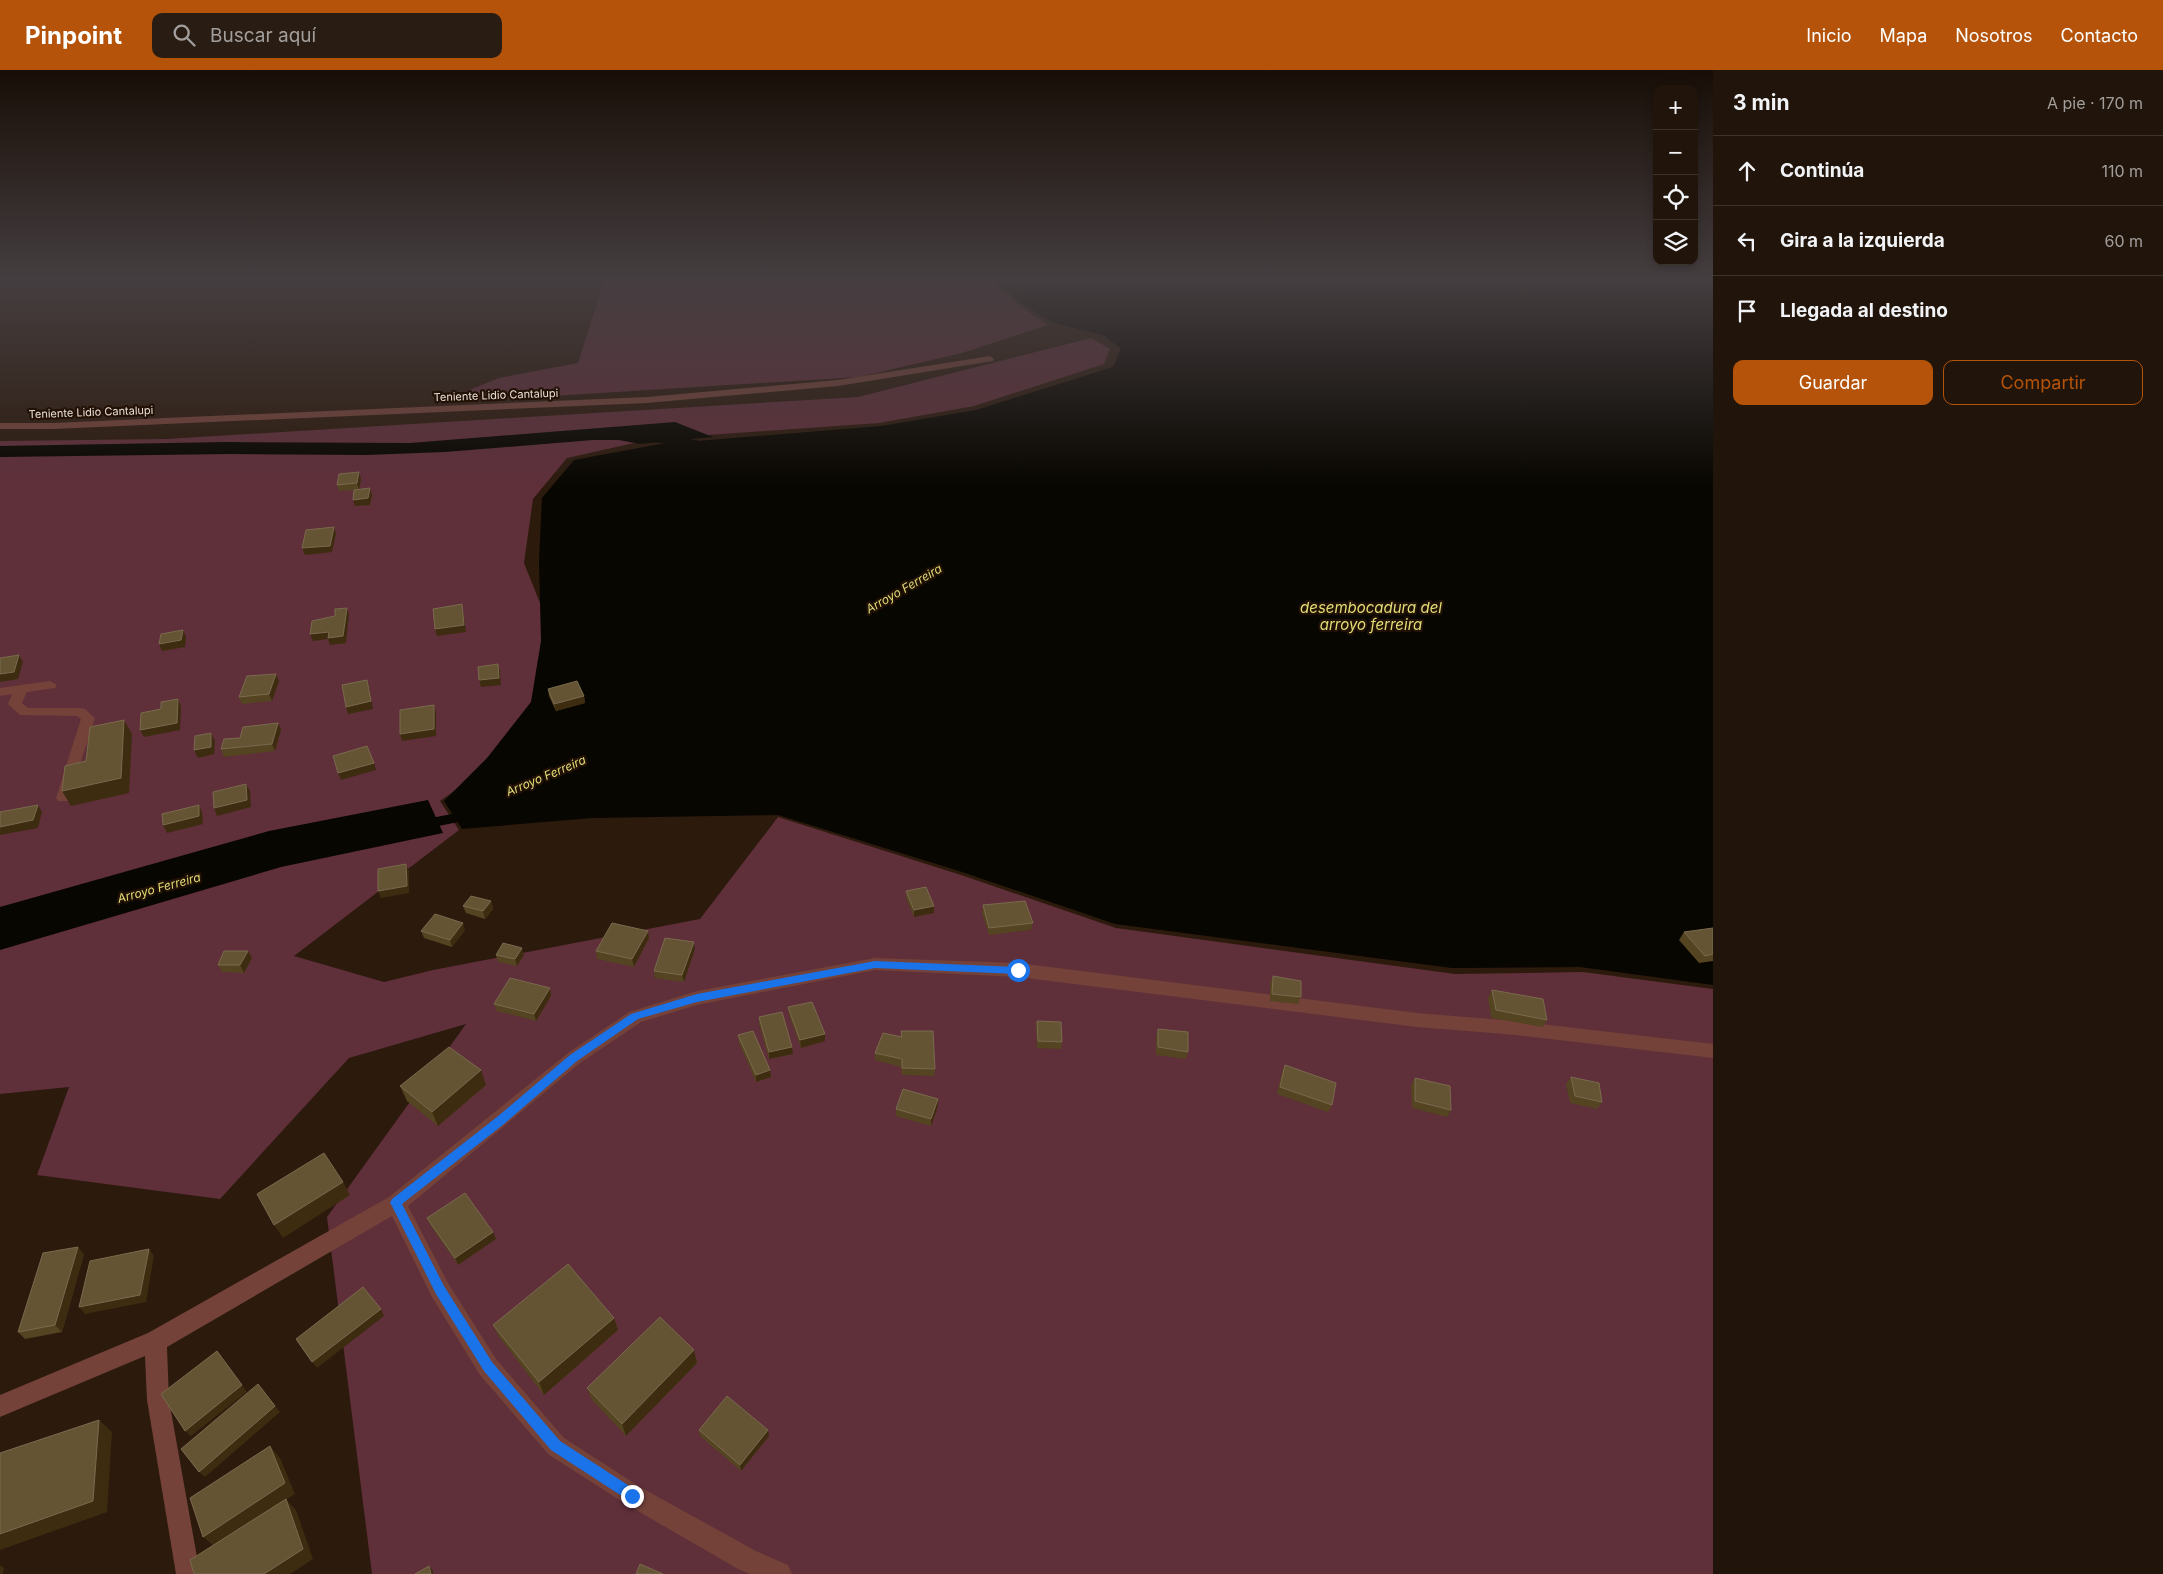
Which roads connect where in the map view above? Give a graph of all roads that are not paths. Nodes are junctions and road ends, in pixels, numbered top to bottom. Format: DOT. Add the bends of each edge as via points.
graph roads {
  1 [pos="990,359"];
  2 [pos="0,426"];
  3 [pos="50,685"];
  4 [pos="21,689"];
  5 [pos="0,692"];
  6 [pos="63,798"];
  7 [pos="1713,1051"];
  8 [pos="396,1203"];
  9 [pos="156,1341"];
  10 [pos="0,1406"];
  11 [pos="188,1574"];
  12 [pos="779,1574"];
  1 -- 2 [label="street, Teniente Lidio Cantalupi" via="838,383 647,400"];
  3 -- 4 [label="street"];
  4 -- 5 [label="street"];
  4 -- 6 [label="street" via="15,704 25,712 80,712 88,718"];
  7 -- 8 [label="street" via="1417,1020 1018,970 875,964 697,998 634,1016 574,1058"];
  8 -- 9 [label="street"];
  8 -- 12 [label="street" via="440,1290 488,1367 556,1446 632,1496"];
  9 -- 10 [label="street"];
  9 -- 11 [label="street" via="158,1400"];
}
